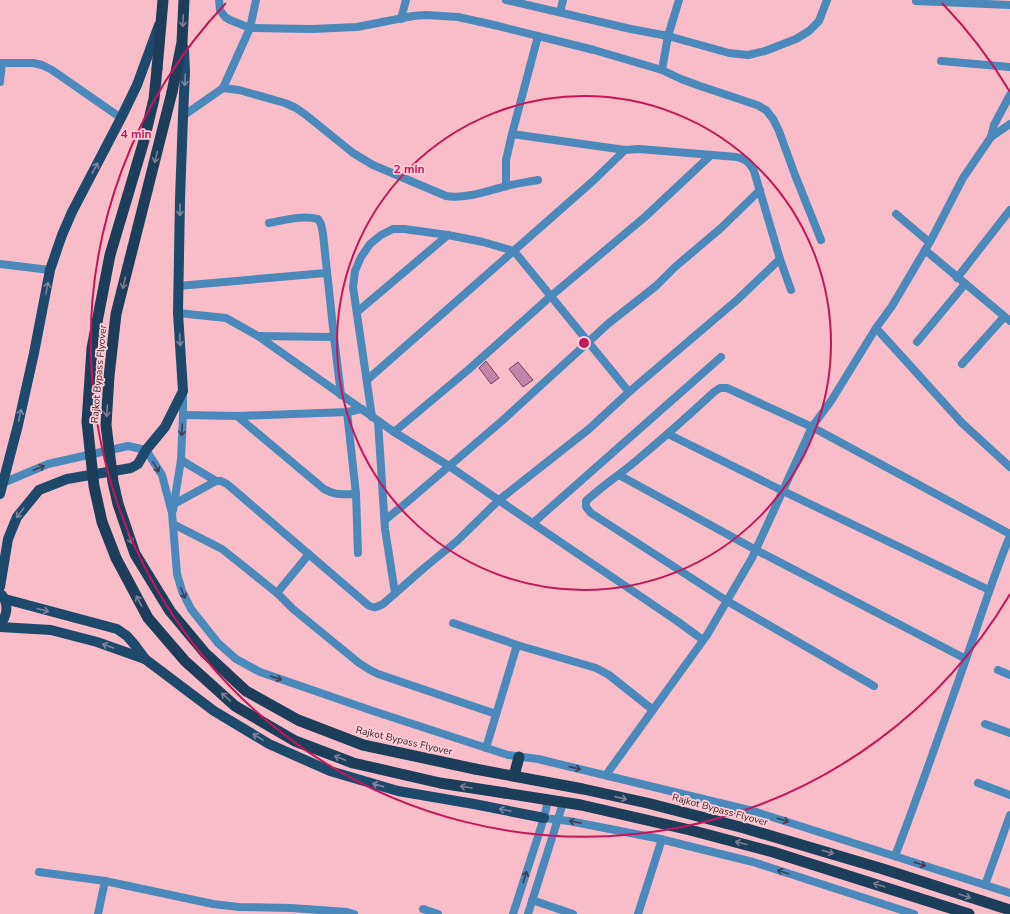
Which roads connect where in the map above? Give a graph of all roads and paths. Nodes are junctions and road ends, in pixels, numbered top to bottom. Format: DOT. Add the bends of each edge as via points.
graph roads {
  1 [pos="163,0"];
  2 [pos="184,0"];
  3 [pos="219,0"];
  4 [pos="256,0"];
  5 [pos="406,0"];
  6 [pos="506,0"];
  7 [pos="563,0"];
  8 [pos="679,0"];
  9 [pos="827,0"];
  10 [pos="916,1"];
  11 [pos="1010,5"];
  12 [pos="560,12"];
  13 [pos="162,15"];
  14 [pos="401,19"];
  15 [pos="250,28"];
  16 [pos="538,36"];
  17 [pos="668,36"];
  18 [pos="182,42"];
  19 [pos="941,61"];
  20 [pos="1,63"];
  21 [pos="1010,66"];
  22 [pos="662,70"];
  23 [pos="0,82"];
  24 [pos="224,88"];
  25 [pos="1010,95"];
  26 [pos="183,116"];
  27 [pos="121,118"];
  28 [pos="1010,124"];
  29 [pos="512,134"];
  30 [pos="991,137"];
  31 [pos="625,150"];
  32 [pos="711,155"];
  33 [pos="538,180"];
  34 [pos="506,186"];
  35 [pos="760,190"];
  36 [pos="1010,210"];
  37 [pos="896,214"];
  38 [pos="269,222"];
  39 [pos="448,235"];
  40 [pos="821,240"];
  41 [pos="927,246"];
  42 [pos="514,251"];
  43 [pos="780,259"];
  44 [pos="0,264"];
  45 [pos="50,270"];
  46 [pos="326,273"];
  47 [pos="957,278"];
  48 [pos="965,284"];
  49 [pos="178,286"];
  50 [pos="791,290"];
  51 [pos="551,296"];
  52 [pos="357,312"];
  53 [pos="178,313"];
  54 [pos="1007,319"];
  55 [pos="876,328"];
  56 [pos="258,336"];
  57 [pos="334,337"];
  58 [pos="588,342"];
  59 [pos="917,342"];
  60 [pos="721,357"];
  61 [pos="962,364"];
  62 [pos="367,380"];
  63 [pos="183,391"];
  64 [pos="628,392"];
  65 [pos="341,395"];
  66 [pos="362,409"];
  67 [pos="347,412"];
  68 [pos="183,415"];
  69 [pos="237,416"];
  70 [pos="375,419"];
  71 [pos="812,427"];
  72 [pos="394,432"];
  73 [pos="668,434"];
  74 [pos="146,450"];
  75 [pos="181,460"];
  76 [pos="449,466"];
  77 [pos="1010,466"];
  78 [pos="619,475"];
  79 [pos="216,481"];
  80 [pos="3,483"];
  81 [pos="783,491"];
  82 [pos="0,494"];
  83 [pos="356,494"];
  84 [pos="499,500"];
  85 [pos="174,504"];
  86 [pos="172,513"];
  87 [pos="385,520"];
  88 [pos="173,524"];
  89 [pos="532,524"];
  90 [pos="1010,535"];
  91 [pos="756,550"];
  92 [pos="358,553"];
  93 [pos="309,554"];
  94 [pos="0,587"];
  95 [pos="989,590"];
  96 [pos="277,593"];
  97 [pos="395,593"];
  98 [pos="2,596"];
  99 [pos="727,601"];
  100 [pos="453,623"];
  101 [pos="0,626"];
  102 [pos="703,640"];
  103 [pos="517,645"];
  104 [pos="145,659"];
  105 [pos="966,659"];
  106 [pos="998,670"];
  107 [pos="1010,675"];
  108 [pos="874,686"];
  109 [pos="653,710"];
  110 [pos="496,714"];
  111 [pos="985,724"];
  112 [pos="1010,733"];
  113 [pos="486,748"];
  114 [pos="520,757"];
  115 [pos="514,776"];
  116 [pos="606,776"];
  117 [pos="978,783"];
  118 [pos="1010,795"];
  119 [pos="548,800"];
  120 [pos="563,802"];
  121 [pos="1010,815"];
  122 [pos="544,818"];
  123 [pos="558,819"];
  124 [pos="662,839"];
  125 [pos="895,856"];
  126 [pos="39,872"];
  127 [pos="105,881"];
  128 [pos="985,885"];
  129 [pos="1010,893"];
  130 [pos="532,900"];
  131 [pos="423,909"];
  132 [pos="1010,910"];
  133 [pos="291,911"];
  134 [pos="98,914"];
  135 [pos="354,914"];
  136 [pos="438,914"];
  137 [pos="513,914"];
  138 [pos="528,914"];
  139 [pos="573,914"];
  140 [pos="638,914"];
  141 [pos="914,914"];
  142 [pos="969,914"];
  1 -- 13 [label="highway, Rajkot Bypass Flyover"];
  2 -- 18 [label="highway, Rajkot Bypass Flyover, one-way"];
  3 -- 15 [label="street" via="220,10 225,17"];
  4 -- 15 [label="street"];
  5 -- 14 [label="street"];
  6 -- 12 [label="street"];
  7 -- 12 [label="street"];
  8 -- 17 [label="street"];
  9 -- 17 [label="street" via="818,21 809,31 765,51 748,54 729,53"];
  10 -- 11 [label="street"];
  12 -- 17 [label="street"];
  13 -- 27 [label="main road" via="137,85"];
  119 -- 13 [label="highway, Rajkot Bypass Flyover, one-way, bridge" via="440,783 353,763 295,741 235,706 185,661 148,618 116,558 102,522 94,486 87,422 92,348 110,255 154,99"];
  14 -- 15 [label="street" via="356,27"];
  14 -- 16 [label="street" via="426,15 458,18"];
  15 -- 24 [label="street"];
  16 -- 22 [label="street"];
  16 -- 29 [label="street"];
  17 -- 22 [label="street"];
  18 -- 26 [label="main road, one-way" via="185,72"];
  18 -- 115 [label="highway, Rajkot Bypass Flyover, one-way, bridge" via="172,92 116,314 109,376 106,424 114,482 118,504 135,554 170,611 205,653 246,691 298,720 363,745"];
  19 -- 21 [label="street"];
  20 -- 23 [label="street"];
  20 -- 27 [label="street" via="42,65"];
  22 -- 40 [label="street" via="681,79 751,102 766,110 779,131"];
  24 -- 26 [label="street"];
  24 -- 34 [label="street" via="285,102 306,115 362,159 446,196 464,197"];
  25 -- 30 [label="street" via="994,125"];
  26 -- 49 [label="main road, one-way"];
  45 -- 27 [label="main road, one-way" via="72,212"];
  28 -- 30 [label="street"];
  29 -- 31 [label="street"];
  29 -- 34 [label="street" via="506,160"];
  30 -- 41 [label="street" via="963,178"];
  31 -- 32 [label="street"];
  31 -- 42 [label="street"];
  32 -- 35 [label="street" via="737,157 749,162"];
  32 -- 51 [label="street" via="646,216"];
  33 -- 34 [label="street"];
  35 -- 43 [label="street"];
  35 -- 58 [label="street" via="656,286"];
  36 -- 47 [label="street"];
  37 -- 41 [label="street"];
  38 -- 46 [label="street" via="311,217 318,219 323,234"];
  39 -- 42 [label="street"];
  39 -- 52 [label="street"];
  39 -- 52 [label="street" via="393,229 370,244 355,271 353,287"];
  41 -- 47 [label="street"];
  41 -- 55 [label="street"];
  42 -- 51 [label="street"];
  42 -- 62 [label="street"];
  43 -- 50 [label="street"];
  43 -- 64 [label="street" via="737,300"];
  44 -- 45 [label="street"];
  80 -- 45 [label="main road, one-way" via="34,353"];
  46 -- 49 [label="street"];
  46 -- 57 [label="street"];
  47 -- 48 [label="street"];
  48 -- 54 [label="street"];
  48 -- 59 [label="street"];
  49 -- 53 [label="main road"];
  51 -- 58 [label="street"];
  51 -- 72 [label="street"];
  52 -- 62 [label="street"];
  53 -- 56 [label="street" via="226,318"];
  53 -- 63 [label="main road, one-way"];
  54 -- 61 [label="street"];
  55 -- 71 [label="street"];
  55 -- 77 [label="street" via="962,423"];
  56 -- 57 [label="street"];
  56 -- 65 [label="street"];
  57 -- 65 [label="street"];
  58 -- 64 [label="street"];
  58 -- 76 [label="street"];
  60 -- 89 [label="street"];
  62 -- 70 [label="street"];
  63 -- 68 [label="street"];
  63 -- 74 [label="main road" via="165,427"];
  64 -- 84 [label="street" via="589,429"];
  65 -- 66 [label="street"];
  66 -- 67 [label="street"];
  66 -- 70 [label="street"];
  67 -- 69 [label="street"];
  67 -- 83 [label="street"];
  68 -- 69 [label="street"];
  68 -- 75 [label="street, one-way"];
  69 -- 83 [label="street" via="330,493"];
  70 -- 72 [label="street"];
  70 -- 87 [label="street"];
  71 -- 73 [label="street" via="727,388 720,388"];
  71 -- 81 [label="street"];
  71 -- 90 [label="street"];
  72 -- 76 [label="street"];
  73 -- 78 [label="street"];
  73 -- 81 [label="street"];
  80 -- 74 [label="street, one-way" via="48,464 128,446"];
  74 -- 86 [label="street, one-way" via="162,476"];
  74 -- 94 [label="main road, one-way" via="138,464 131,468 67,479 39,490 17,517 8,539"];
  75 -- 79 [label="street"];
  75 -- 85 [label="street"];
  76 -- 84 [label="street"];
  76 -- 87 [label="street"];
  78 -- 91 [label="street"];
  78 -- 99 [label="street" via="586,501 586,507 591,513"];
  79 -- 85 [label="street"];
  79 -- 93 [label="street" via="227,484"];
  80 -- 82 [label="main road"];
  81 -- 91 [label="street"];
  81 -- 95 [label="street"];
  83 -- 92 [label="street"];
  84 -- 89 [label="street"];
  84 -- 97 [label="street" via="457,541"];
  85 -- 86 [label="street"];
  86 -- 88 [label="street"];
  87 -- 97 [label="street"];
  88 -- 96 [label="street" via="222,549"];
  88 -- 113 [label="street, one-way" via="182,591 191,609 214,638 236,659 260,672"];
  89 -- 102 [label="street"];
  90 -- 95 [label="street"];
  91 -- 99 [label="street"];
  91 -- 105 [label="street"];
  93 -- 96 [label="street"];
  93 -- 97 [label="street" via="372,608 383,604"];
  95 -- 105 [label="street"];
  96 -- 110 [label="street" via="299,614 370,670"];
  98 -- 101 [label="main road" via="7,610"];
  98 -- 104 [label="main road, one-way" via="117,629 127,636"];
  99 -- 102 [label="street"];
  99 -- 108 [label="street"];
  100 -- 103 [label="street"];
  104 -- 101 [label="main road, one-way" via="97,642 51,630"];
  102 -- 109 [label="street"];
  103 -- 109 [label="street" via="596,668 609,675"];
  103 -- 110 [label="street"];
  122 -- 104 [label="main road, one-way" via="398,791 330,771 269,744 214,711"];
  105 -- 125 [label="street"];
  106 -- 107 [label="street"];
  109 -- 116 [label="street"];
  110 -- 113 [label="street"];
  111 -- 112 [label="street"];
  113 -- 114 [label="street"];
  114 -- 115 [label="highway"];
  114 -- 116 [label="street, one-way"];
  115 -- 132 [label="highway, Rajkot Bypass Flyover, one-way" via="646,803 744,828 883,868"];
  116 -- 125 [label="street, one-way" via="753,811"];
  117 -- 118 [label="street"];
  119 -- 120 [label="highway, Rajkot Bypass Flyover"];
  119 -- 122 [label="street"];
  120 -- 123 [label="street"];
  142 -- 120 [label="highway, one-way" via="773,852 690,830"];
  121 -- 128 [label="street"];
  122 -- 123 [label="street"];
  137 -- 122 [label="street, one-way"];
  124 -- 123 [label="street, one-way"];
  123 -- 130 [label="street"];
  124 -- 140 [label="street"];
  141 -- 124 [label="street, one-way" via="753,862"];
  125 -- 128 [label="street, one-way"];
  126 -- 127 [label="street"];
  127 -- 133 [label="street" via="213,904"];
  127 -- 134 [label="street"];
  128 -- 129 [label="street"];
  130 -- 138 [label="street"];
  130 -- 139 [label="street"];
  131 -- 136 [label="street"];
  133 -- 135 [label="street"];
}
